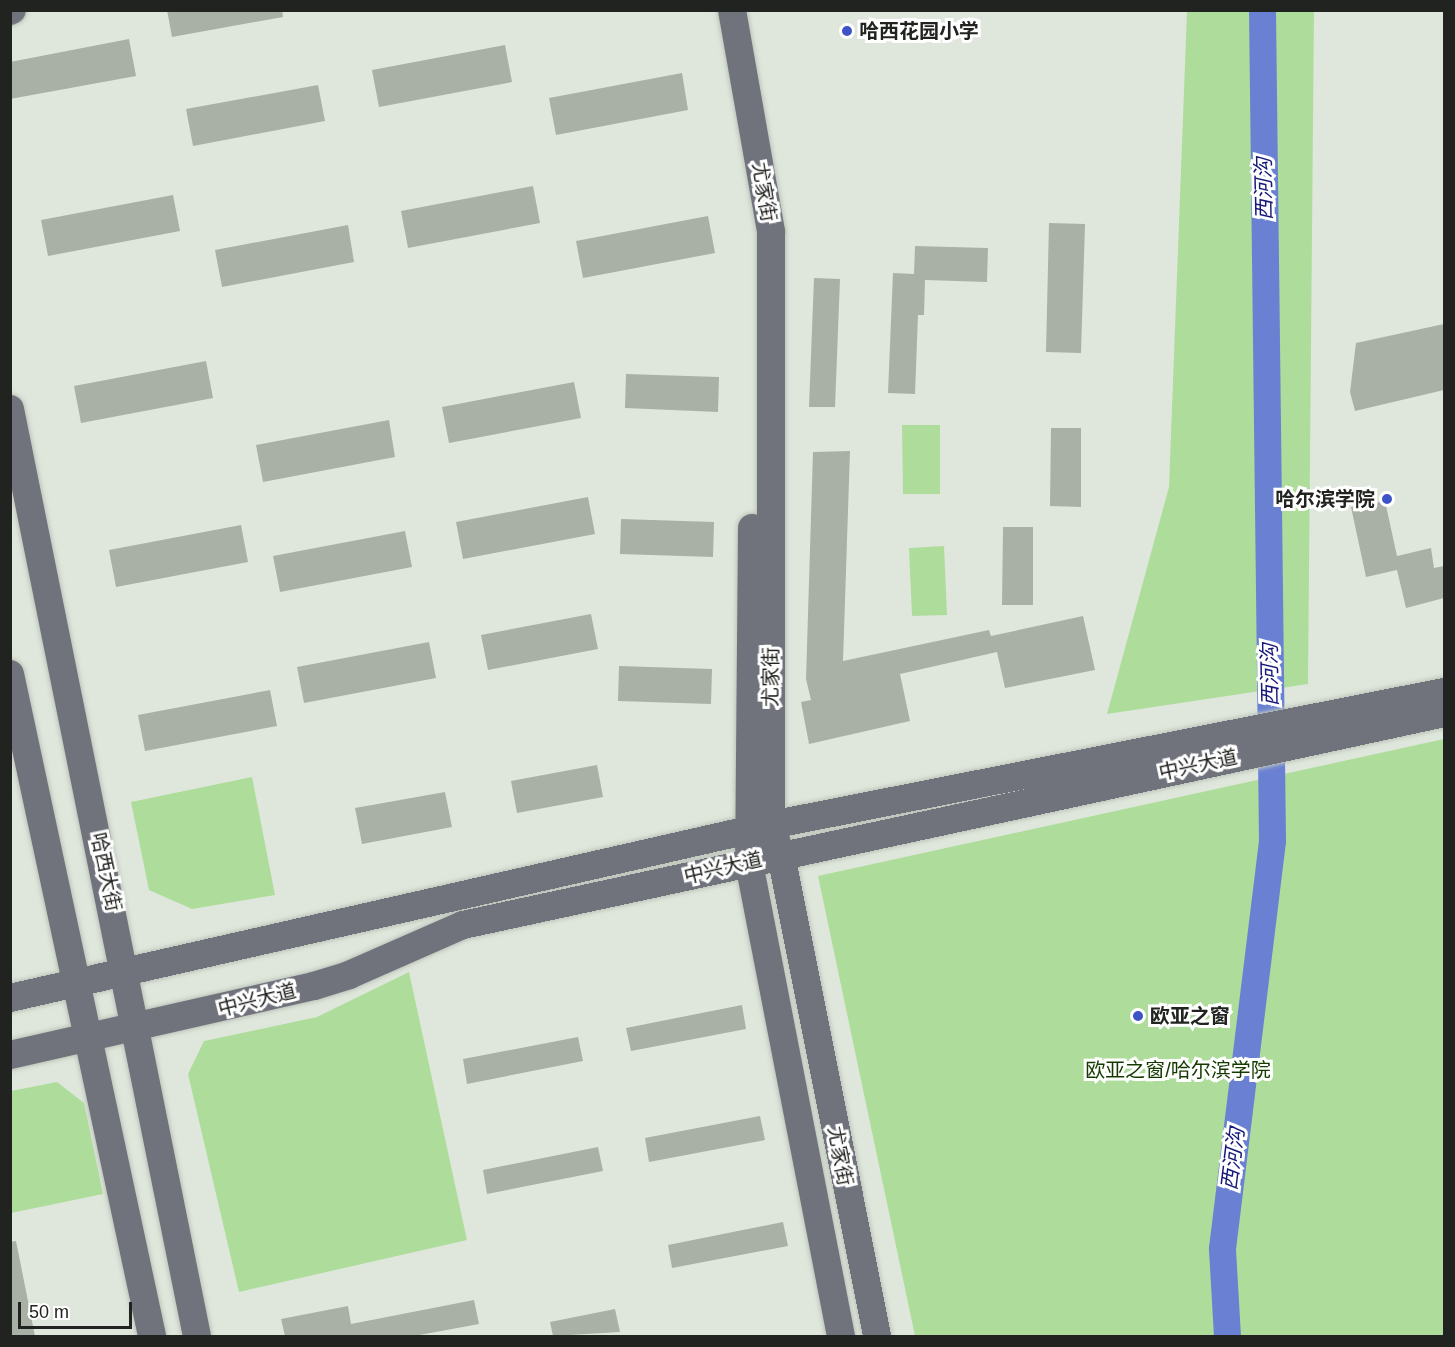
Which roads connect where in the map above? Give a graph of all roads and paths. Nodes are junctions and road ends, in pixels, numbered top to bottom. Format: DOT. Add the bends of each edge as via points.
graph roads {
  1 [pos="719,10"];
  2 [pos="732,10"];
  3 [pos="10,409"];
  4 [pos="10,674"];
  5 [pos="1444,692"];
  6 [pos="1444,713"];
  7 [pos="1373,718"];
  8 [pos="1232,746"];
  9 [pos="760,828"];
  10 [pos="781,855"];
  11 [pos="749,863"];
  12 [pos="127,972"];
  13 [pos="74,986"];
  14 [pos="10,998"];
  15 [pos="137,1029"];
  16 [pos="87,1039"];
  17 [pos="10,1055"];
  18 [pos="152,1336"];
  19 [pos="197,1336"];
  20 [pos="841,1336"];
  21 [pos="877,1336"];
  1 -- 9 [label="main road, 尤家街" via="758,234"];
  2 -- 9 [label="main road, 尤家街" via="771,232"];
  3 -- 12 [label="main road, 哈西大街"];
  4 -- 13 [label="main road"];
  5 -- 7 [label="main road, 中兴大道"];
  6 -- 7 [label="main road, 中兴大道"];
  7 -- 8 [label="main road, 中兴大道"];
  8 -- 9 [label="main road, 中兴大道"];
  8 -- 10 [label="main road, 中兴大道"];
  9 -- 10 [label="main road, 尤家街"];
  9 -- 11 [label="main road, 尤家街"];
  9 -- 12 [label="main road, 中兴大道"];
  10 -- 11 [label="main road, 中兴大道"];
  10 -- 21 [label="main road, 尤家街"];
  11 -- 15 [label="main road, 中兴大道" via="463,925 349,975"];
  11 -- 20 [label="main road, 尤家街"];
  12 -- 13 [label="main road, 中兴大道"];
  12 -- 15 [label="main road, 哈西大街"];
  13 -- 14 [label="main road, 中兴大道"];
  13 -- 16 [label="main road"];
  15 -- 16 [label="main road, 中兴大道"];
  15 -- 19 [label="main road, 哈西大街"];
  16 -- 17 [label="main road, 中兴大道"];
  16 -- 18 [label="main road"];
}
